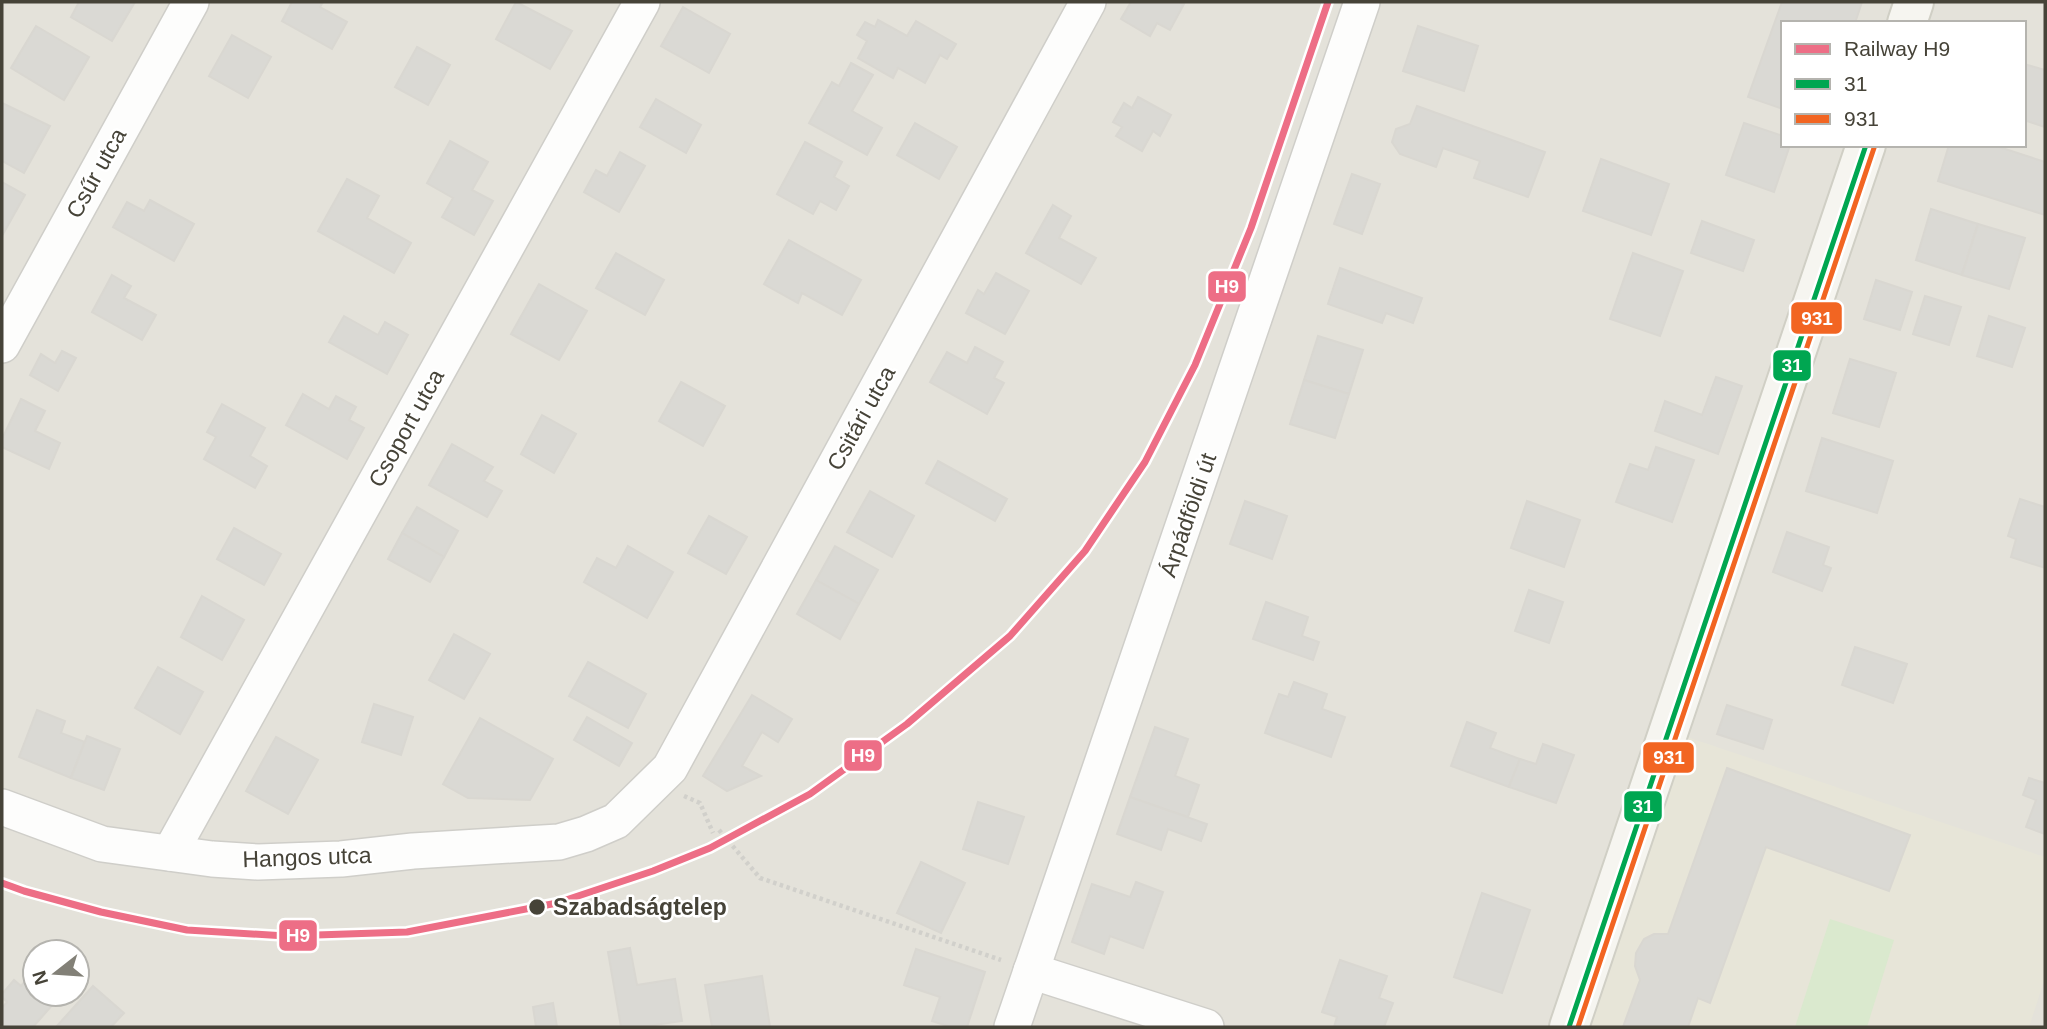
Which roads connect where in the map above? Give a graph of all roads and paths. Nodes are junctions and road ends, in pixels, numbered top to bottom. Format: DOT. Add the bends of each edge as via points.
graph roads {
  1 [pos="191,2"];
  2 [pos="642,2"];
  3 [pos="1088,2"];
  4 [pos="1362,2"];
  5 [pos="1914,2"];
  6 [pos="1908,21"];
  7 [pos="1865,147"];
  8 [pos="2,345"];
  9 [pos="700,803"];
  10 [pos="2,807"];
  11 [pos="616,821"];
  12 [pos="719,830"];
  13 [pos="713,833"];
  14 [pos="170,853"];
  15 [pos="1031,971"];
  16 [pos="1012,1027"];
  17 [pos="1206,1027"];
  18 [pos="1569,1027"];
  1 -- 8 [label="street, Csűr utca"];
  2 -- 14 [label="street, Csoport utca"];
  3 -- 11 [label="street, Csitári utca" via="670,768"];
  4 -- 15 [label="street, Árpádföldi út"];
  5 -- 6 [label="street"];
  7 -- 18 [label="street"];
  9 -- 13 [label="path"];
  10 -- 14 [label="street, Hangos utca" via="102,844"];
  11 -- 14 [label="street, Hangos utca" via="559,842 341,859 258,862"];
  12 -- 15 [label="path" via="760,878"];
  15 -- 16 [label="street, Árpádföldi út"];
  15 -- 17 [label="street"];
}
